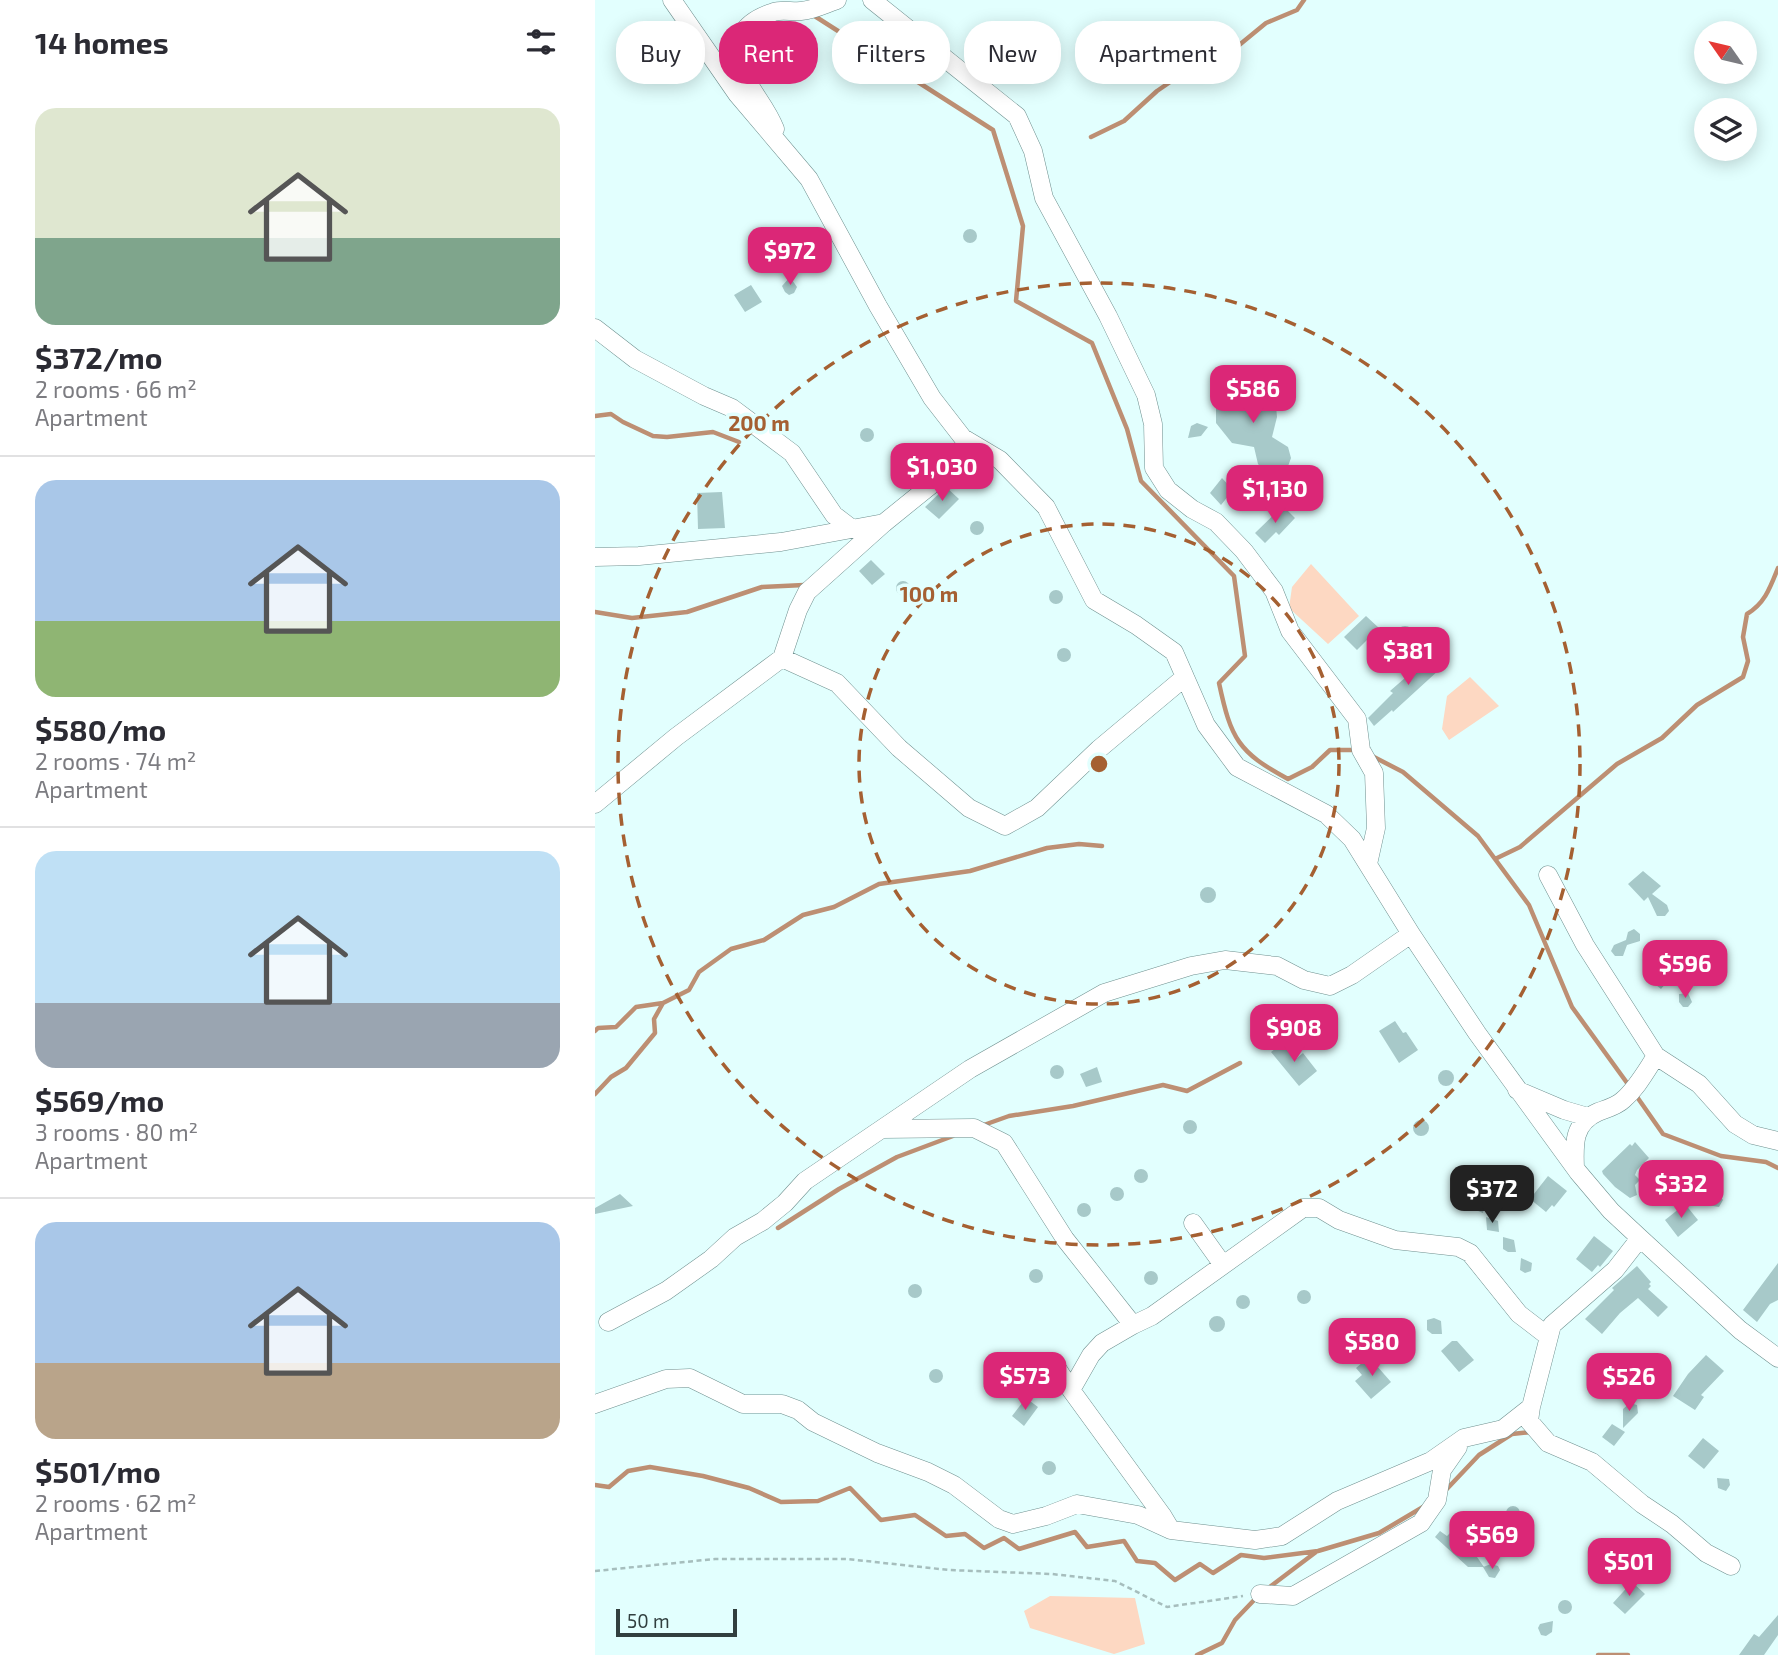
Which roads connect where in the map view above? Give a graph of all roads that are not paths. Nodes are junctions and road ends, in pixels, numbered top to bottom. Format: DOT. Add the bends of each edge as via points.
graph roads {
  1 [pos="672,0"];
  2 [pos="837,0"];
  3 [pos="872,0"];
  4 [pos="818,4"];
  5 [pos="782,145"];
  6 [pos="595,328"];
  7 [pos="978,447"];
  8 [pos="884,523"];
  9 [pos="851,528"];
  10 [pos="595,557"];
  11 [pos="782,658"];
  12 [pos="1185,677"];
  13 [pos="595,804"];
  14 [pos="1369,864"];
  15 [pos="1549,875"];
  16 [pos="1411,934"];
  17 [pos="1656,1056"];
  18 [pos="1517,1090"];
  19 [pos="1588,1117"];
  20 [pos="882,1129"];
  21 [pos="1778,1141"];
  22 [pos="1575,1168"];
  23 [pos="1193,1223"];
  24 [pos="1640,1238"];
  25 [pos="1223,1265"];
  26 [pos="608,1322"];
  27 [pos="1133,1325"];
  28 [pos="1549,1337"];
  29 [pos="1778,1358"];
  30 [pos="1015,1382"];
  31 [pos="1071,1390"];
  32 [pos="595,1404"];
  33 [pos="1531,1407"];
  34 [pos="1464,1438"];
  35 [pos="1171,1530"];
  36 [pos="1731,1566"];
  37 [pos="1260,1594"];
  1 -- 5 [label="street" via="737,94"];
  2 -- 4 [label="street"];
  3 -- 14 [label="street" via="1017,116 1033,151 1044,198 1146,395 1153,424 1154,468 1167,490 1216,522 1244,551 1273,591 1290,631 1357,719 1361,750 1374,773 1376,828"];
  4 -- 5 [label="street" via="799,12 776,11 750,23 739,38 736,53 743,73 769,112"];
  5 -- 7 [label="street" via="809,179 932,398 963,438"];
  6 -- 9 [label="street" via="635,359 732,408 792,453 834,514"];
  7 -- 8 [label="street"];
  7 -- 12 [label="street" via="1000,460 1046,507 1094,600 1174,652"];
  8 -- 9 [label="street"];
  8 -- 11 [label="street" via="807,592"];
  9 -- 10 [label="street" via="781,542"];
  11 -- 12 [label="street" via="837,682 899,748 969,808 1005,826 1037,808"];
  11 -- 13 [label="street"];
  12 -- 14 [label="street" via="1206,725 1237,767 1326,814"];
  14 -- 16 [label="street"];
  15 -- 17 [label="street" via="1585,945"];
  16 -- 18 [label="street"];
  16 -- 20 [label="street" via="1330,986 1304,980 1277,966 1225,960 1104,993 970,1069"];
  17 -- 19 [label="street" via="1621,1102"];
  17 -- 21 [label="street" via="1699,1084 1735,1124 1753,1135"];
  18 -- 19 [label="street"];
  18 -- 22 [label="street"];
  19 -- 22 [label="street" via="1574,1141"];
  20 -- 26 [label="street" via="806,1181 763,1221 666,1291"];
  20 -- 27 [label="street" via="974,1128 1004,1143 1066,1239"];
  22 -- 24 [label="street"];
  23 -- 25 [label="street"];
  24 -- 28 [label="street" via="1615,1269 1552,1325"];
  24 -- 29 [label="street" via="1740,1331"];
  25 -- 27 [label="street"];
  25 -- 28 [label="street" via="1303,1208 1319,1208 1395,1240 1458,1247 1470,1253 1520,1314"];
  27 -- 31 [label="street" via="1091,1354"];
  28 -- 33 [label="street"];
  30 -- 31 [label="street" via="1043,1367 1056,1368"];
  31 -- 35 [label="street"];
  32 -- 35 [label="street" via="666,1379 690,1378 743,1404 782,1404 798,1410 877,1453 954,1485 999,1519 1013,1524 1077,1504 1138,1515"];
  33 -- 34 [label="street" via="1503,1429"];
  33 -- 36 [label="street" via="1529,1421 1548,1443 1592,1462 1706,1553"];
  34 -- 35 [label="street" via="1431,1461 1338,1501 1282,1536 1255,1540"];
  34 -- 37 [label="street" via="1441,1470 1437,1500 1420,1522 1293,1596"];
}
